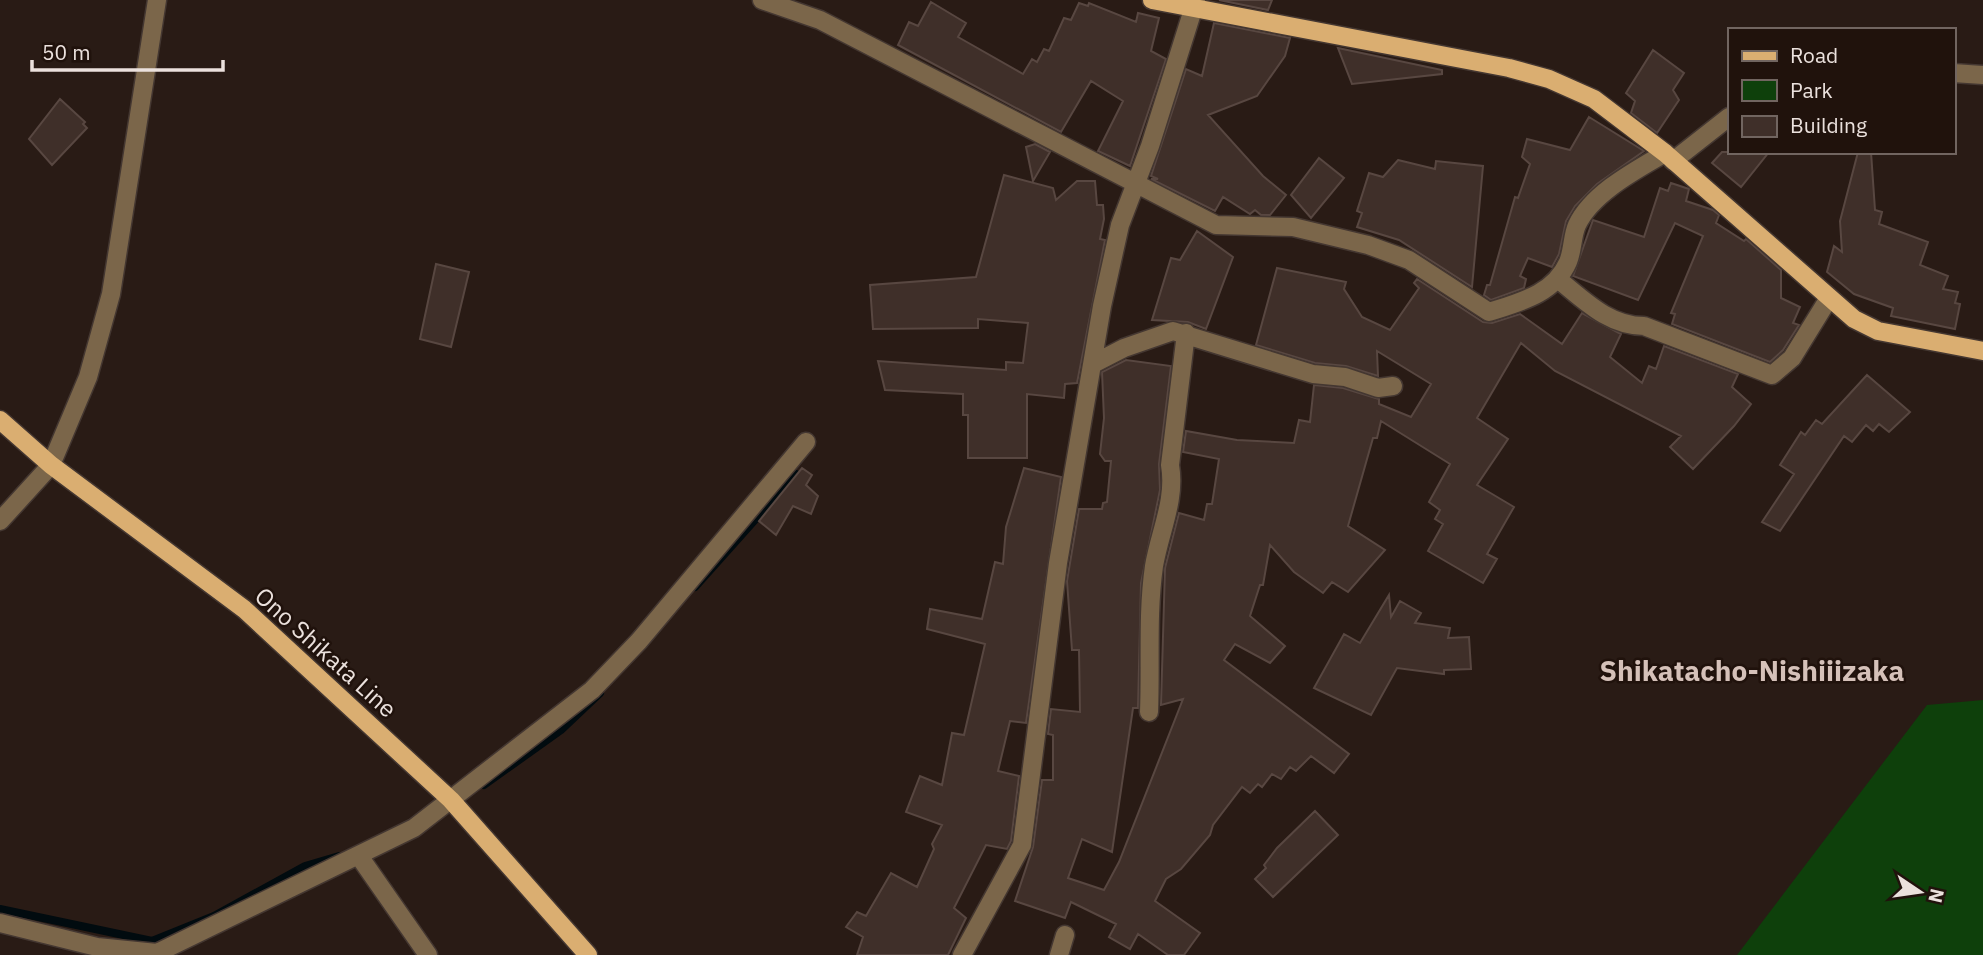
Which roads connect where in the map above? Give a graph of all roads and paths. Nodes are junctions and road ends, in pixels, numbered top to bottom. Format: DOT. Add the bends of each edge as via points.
graph roads {
  1 [pos="157,0"];
  2 [pos="762,0"];
  3 [pos="1152,0"];
  4 [pos="1194,4"];
  5 [pos="1955,73"];
  6 [pos="1983,75"];
  7 [pos="1728,118"];
  8 [pos="1669,157"];
  9 [pos="1138,183"];
  10 [pos="1559,280"];
  11 [pos="1829,298"];
  12 [pos="1186,333"];
  13 [pos="1983,351"];
  14 [pos="1093,364"];
  15 [pos="1394,386"];
  16 [pos="0,420"];
  17 [pos="806,442"];
  18 [pos="51,466"];
  19 [pos="0,521"];
  20 [pos="1149,712"];
  21 [pos="451,800"];
  22 [pos="359,856"];
  23 [pos="0,923"];
  24 [pos="1065,935"];
  25 [pos="428,955"];
  26 [pos="588,955"];
  27 [pos="962,955"];
  28 [pos="1059,955"];
  1 -- 18 [label="street" via="110,295 88,377"];
  2 -- 9 [label="street" via="820,20"];
  3 -- 4 [label="main road"];
  4 -- 8 [label="main road" via="1549,79 1594,99"];
  4 -- 9 [label="street"];
  5 -- 6 [label="street"];
  7 -- 8 [label="street"];
  8 -- 10 [label="street" via="1594,202 1578,224"];
  8 -- 11 [label="main road"];
  9 -- 10 [label="street" via="1216,225 1293,227 1409,260 1489,312"];
  9 -- 14 [label="street" via="1120,225"];
  10 -- 11 [label="street" via="1603,315 1772,375 1792,358"];
  11 -- 13 [label="main road" via="1878,331"];
  12 -- 14 [label="street" via="1168,332"];
  12 -- 15 [label="street" via="1313,374 1345,377 1378,388"];
  12 -- 20 [label="street" via="1170,465 1174,482 1154,564 1150,602"];
  14 -- 27 [label="street" via="1058,563 1022,845"];
  16 -- 18 [label="main road, Ono Shikata Line"];
  17 -- 21 [label="street" via="639,641 592,690"];
  18 -- 19 [label="street"];
  18 -- 21 [label="main road, Ono Shikata Line" via="244,609"];
  21 -- 22 [label="street" via="414,828"];
  21 -- 26 [label="main road, Ono Shikata Line"];
  22 -- 23 [label="street" via="157,953 97,947"];
  22 -- 25 [label="street"];
  24 -- 28 [label="street"];
}
